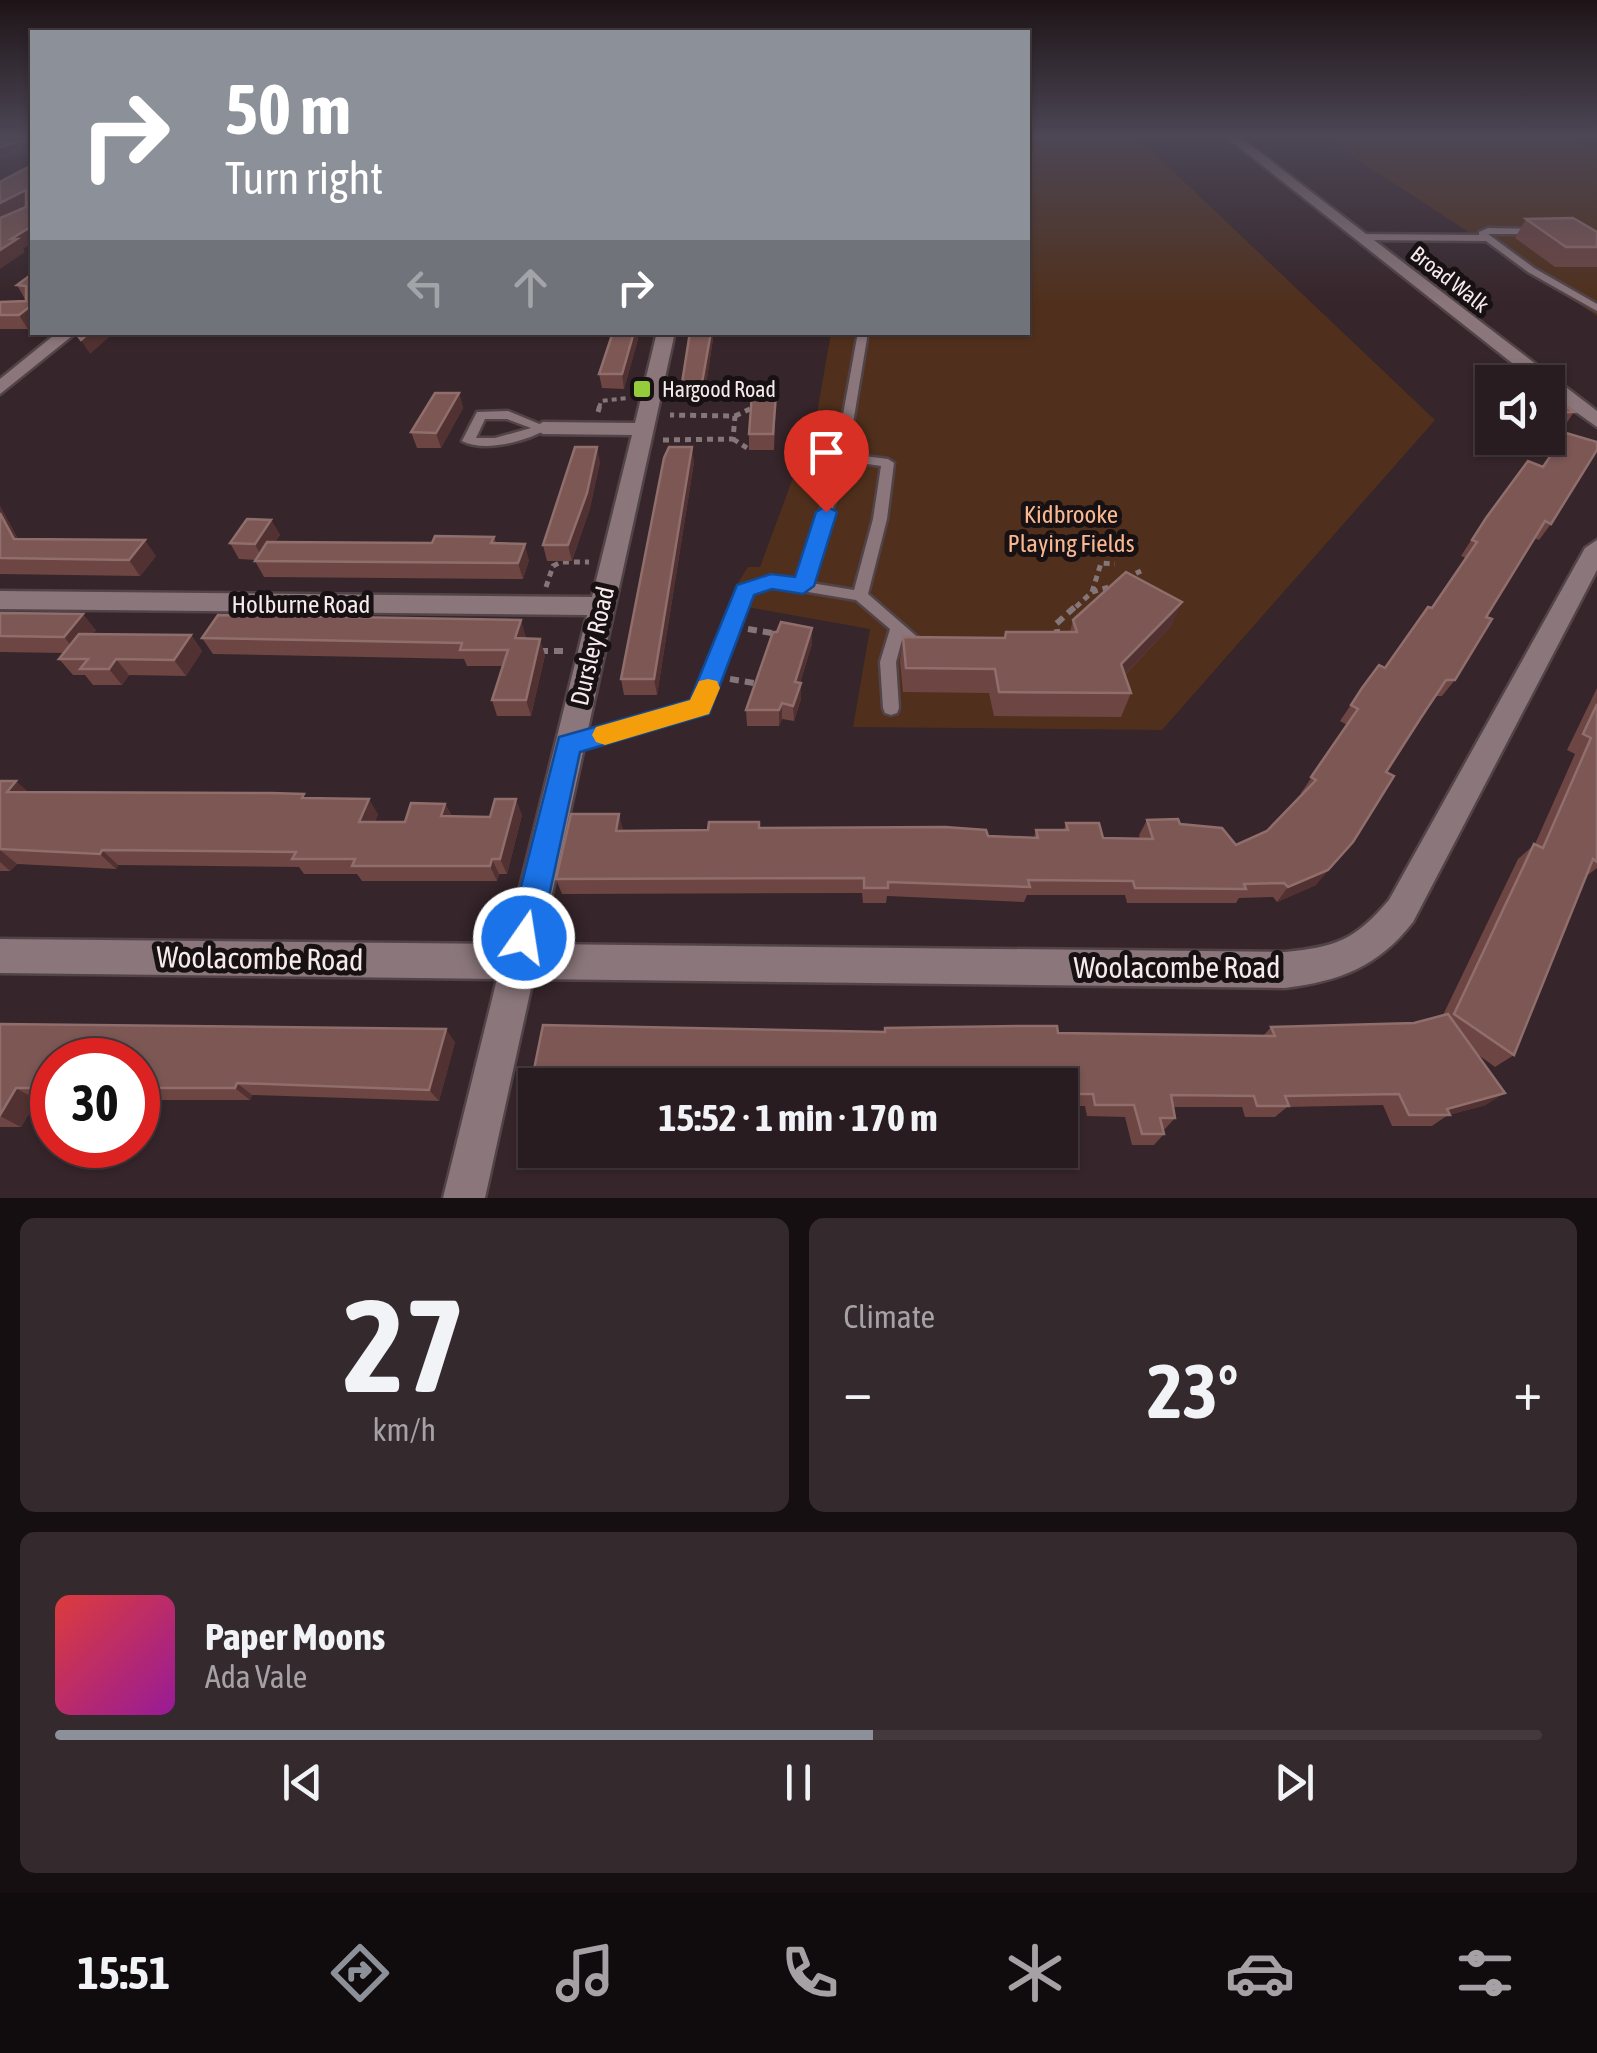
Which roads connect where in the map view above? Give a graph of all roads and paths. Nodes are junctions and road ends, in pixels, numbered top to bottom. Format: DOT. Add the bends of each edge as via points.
graph roads {
  1 [pos="1301,191"];
  2 [pos="1540,231"];
  3 [pos="1360,237"];
  4 [pos="1488,238"];
  5 [pos="1597,308"];
  6 [pos="64,335"];
  7 [pos="666,335"];
  8 [pos="862,335"];
  9 [pos="0,388"];
  10 [pos="750,409"];
  11 [pos="735,416"];
  12 [pos="653,420"];
  13 [pos="1597,420"];
  14 [pos="542,428"];
  15 [pos="592,428"];
  16 [pos="733,440"];
  17 [pos="746,448"];
  18 [pos="842,457"];
  19 [pos="1597,548"];
  20 [pos="612,562"];
  21 [pos="1115,564"];
  22 [pos="1141,570"];
  23 [pos="803,586"];
  24 [pos="1092,592"];
  25 [pos="860,596"];
  26 [pos="0,600"];
  27 [pos="540,605"];
  28 [pos="602,606"];
  29 [pos="734,621"];
  30 [pos="897,630"];
  31 [pos="791,636"];
  32 [pos="1062,648"];
  33 [pos="533,651"];
  34 [pos="591,651"];
  35 [pos="938,652"];
  36 [pos="713,676"];
  37 [pos="762,685"];
  38 [pos="891,708"];
  39 [pos="569,744"];
  40 [pos="0,956"];
  41 [pos="519,961"];
  42 [pos="464,1198"];
  1 -- 3 [label="street, Broad Walk"];
  2 -- 4 [label="lane" via="1482,234"];
  3 -- 4 [label="lane"];
  3 -- 13 [label="street, Broad Walk"];
  4 -- 5 [label="lane"];
  6 -- 9 [label="street"];
  7 -- 12 [label="street, Dursley Road"];
  8 -- 18 [label="lane"];
  10 -- 11 [label="path"];
  11 -- 12 [label="path"];
  11 -- 16 [label="path"];
  12 -- 15 [label="street"];
  12 -- 15 [label="path" via="609,398"];
  12 -- 16 [label="path"];
  12 -- 20 [label="street, Dursley Road"];
  14 -- 14 [label="lane" via="496,442 468,441 482,415 508,415"];
  14 -- 15 [label="street"];
  16 -- 17 [label="path"];
  18 -- 23 [label="lane"];
  18 -- 25 [label="lane" via="888,462"];
  19 -- 41 [label="street, Woolacombe Road" via="1401,911 1374,945 1331,966"];
  20 -- 27 [label="path" via="553,566"];
  20 -- 28 [label="street, Dursley Road"];
  21 -- 24 [label="path" via="1101,563"];
  22 -- 24 [label="path"];
  23 -- 25 [label="lane"];
  23 -- 29 [label="lane" via="771,581 745,590"];
  24 -- 32 [label="path" via="1056,624"];
  25 -- 30 [label="lane"];
  26 -- 27 [label="street, Holburne Road"];
  27 -- 28 [label="street, Holburne Road"];
  28 -- 34 [label="street, Dursley Road"];
  29 -- 31 [label="path"];
  29 -- 36 [label="lane"];
  30 -- 35 [label="lane" via="926,652"];
  30 -- 38 [label="lane" via="888,662"];
  33 -- 34 [label="path"];
  34 -- 39 [label="street, Dursley Road"];
  36 -- 37 [label="path"];
  36 -- 39 [label="lane" via="700,707"];
  39 -- 41 [label="street, Dursley Road"];
  40 -- 41 [label="street, Woolacombe Road"];
  41 -- 42 [label="street"];
}
